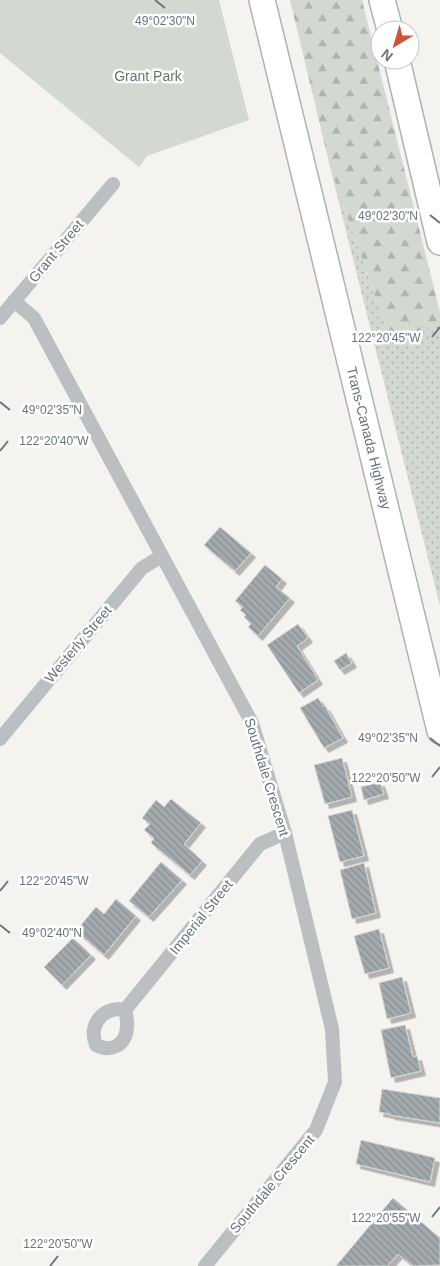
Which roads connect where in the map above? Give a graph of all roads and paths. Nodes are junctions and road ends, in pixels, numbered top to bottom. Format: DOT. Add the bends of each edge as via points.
graph roads {
  1 [pos="262,0"];
  2 [pos="382,0"];
  3 [pos="387,20"];
  4 [pos="399,70"];
  5 [pos="113,184"];
  6 [pos="440,242"];
  7 [pos="14,301"];
  8 [pos="0,318"];
  9 [pos="162,556"];
  10 [pos="440,731"];
  11 [pos="0,739"];
  12 [pos="285,833"];
  13 [pos="125,1010"];
  14 [pos="204,1266"];
  1 -- 10 [label="highway, Trans-Canada Highway"];
  2 -- 3 [label="highway"];
  4 -- 6 [label="highway"];
  5 -- 7 [label="street, Grant Street"];
  7 -- 8 [label="street, Grant Street"];
  7 -- 9 [label="street, Southdale Crescent" via="34,318"];
  9 -- 11 [label="street, Westerly Street" via="142,568"];
  9 -- 12 [label="street, Southdale Crescent" via="252,723"];
  12 -- 13 [label="street, Imperial Street" via="260,844"];
  12 -- 14 [label="street, Southdale Crescent" via="332,1029 335,1082 316,1130"];
}
